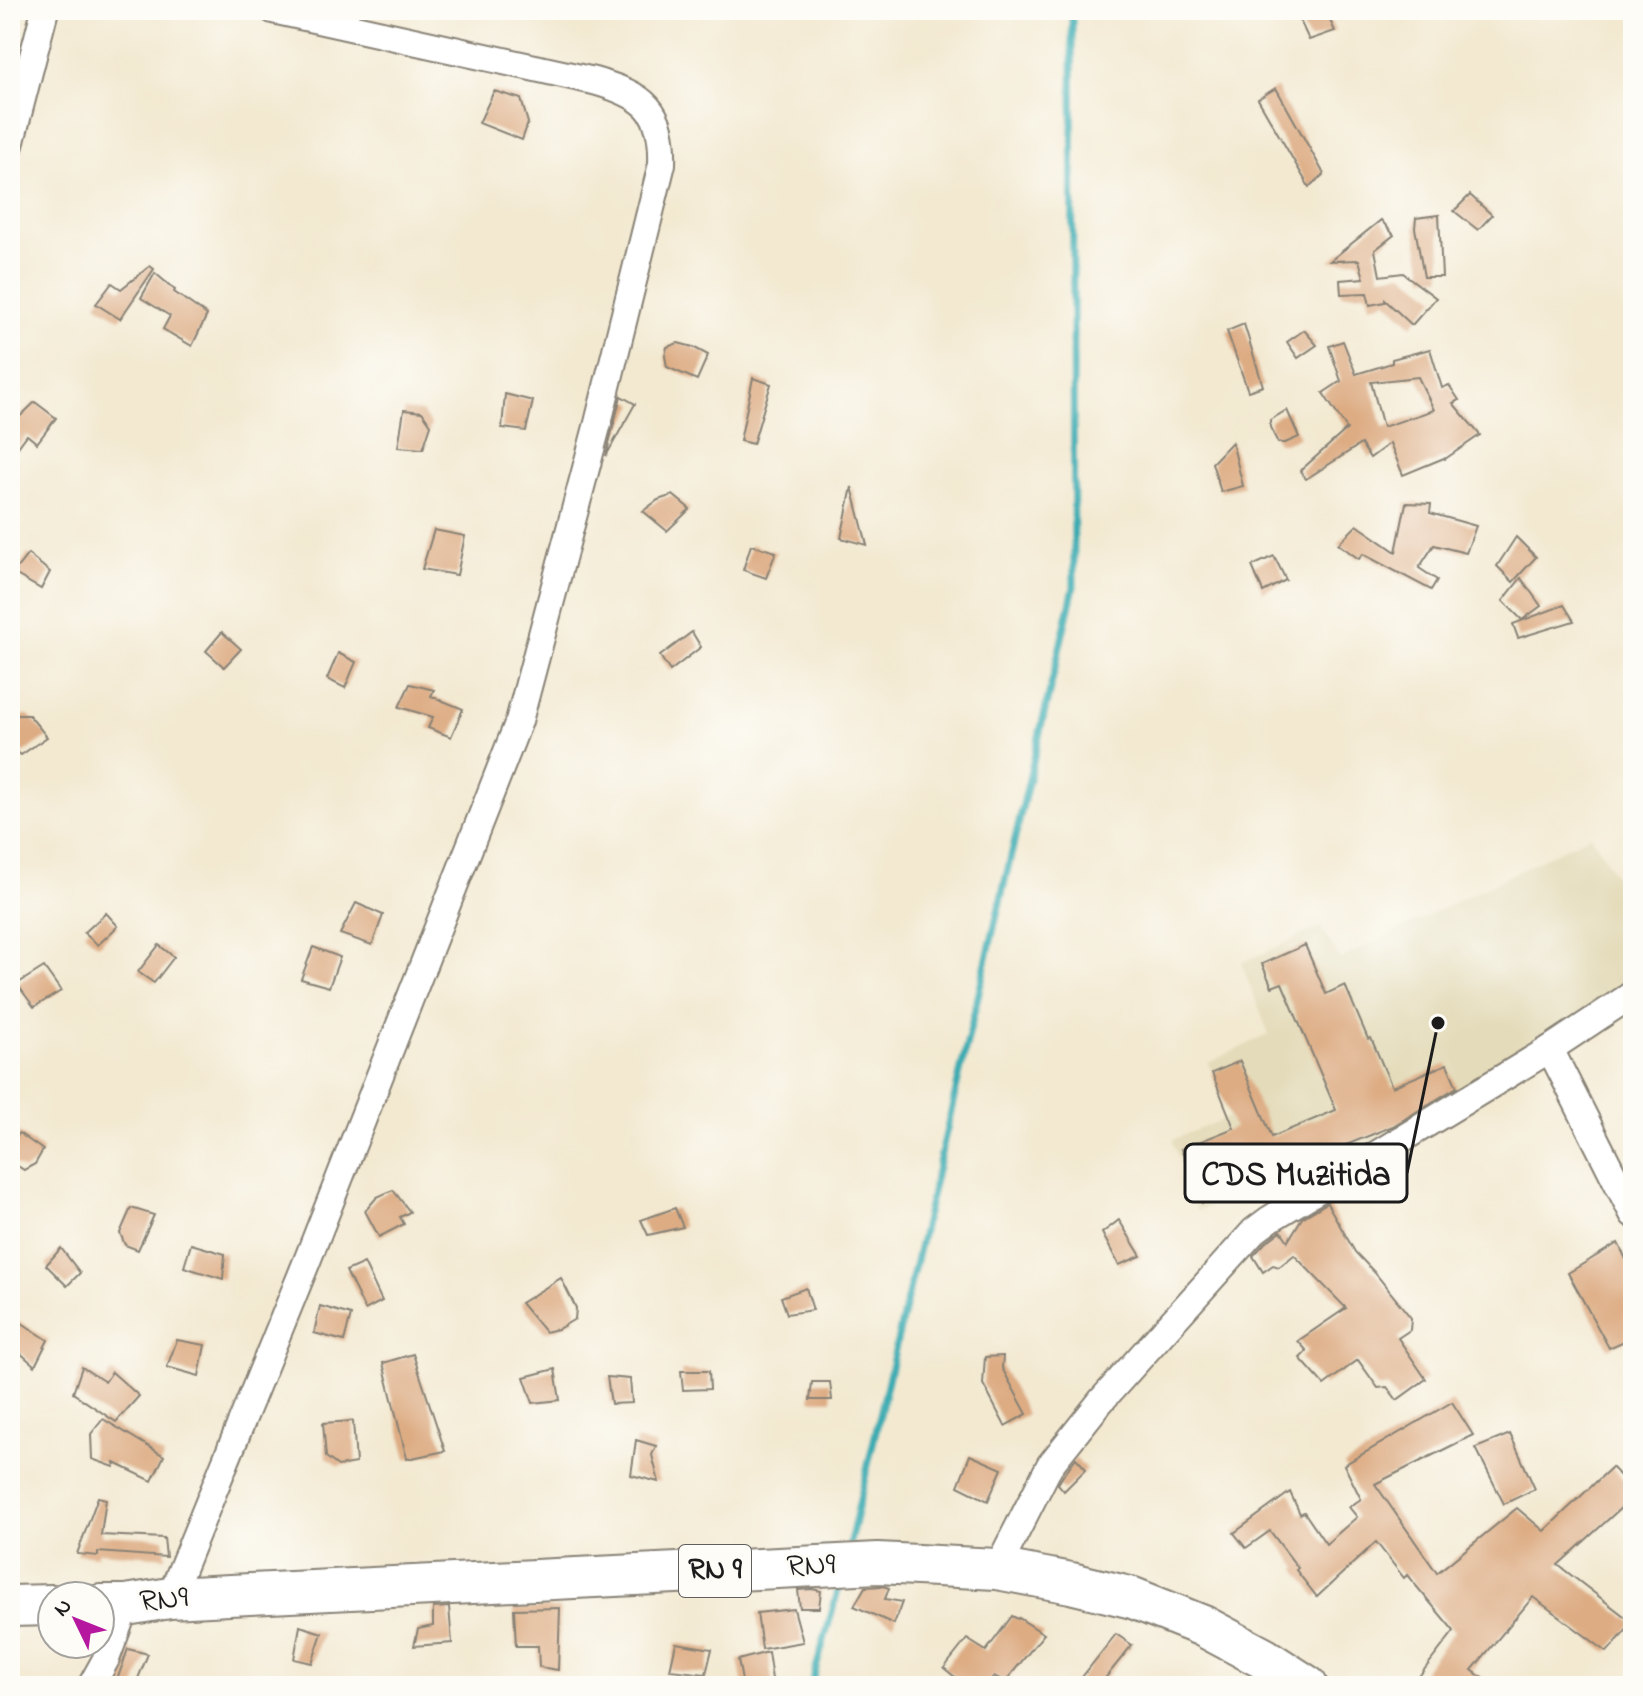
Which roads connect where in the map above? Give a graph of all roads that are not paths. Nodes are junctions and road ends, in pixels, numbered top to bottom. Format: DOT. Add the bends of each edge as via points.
graph roads {
  1 [pos="45,10"];
  2 [pos="273,10"];
  3 [pos="10,142"];
  4 [pos="1633,994"];
  5 [pos="1550,1049"];
  6 [pos="1633,1214"];
  7 [pos="997,1569"];
  8 [pos="170,1598"];
  9 [pos="36,1605"];
  10 [pos="116,1605"];
  11 [pos="10,1606"];
  12 [pos="105,1660"];
  13 [pos="91,1686"];
  14 [pos="1307,1686"];
  1 -- 3 [label="street"];
  2 -- 8 [label="street" via="621,88 651,111 659,125 662,164 519,721"];
  4 -- 5 [label="street"];
  5 -- 6 [label="street"];
  5 -- 7 [label="street" via="1254,1231 1050,1465"];
  7 -- 8 [label="main road, RN9 / RN 9" via="878,1563"];
  7 -- 14 [label="main road, RN9 / RN 9" via="1133,1598 1203,1626"];
  8 -- 10 [label="main road, RN9 / RN 9"];
  9 -- 11 [label="main road"];
  12 -- 13 [label="street"];
}
